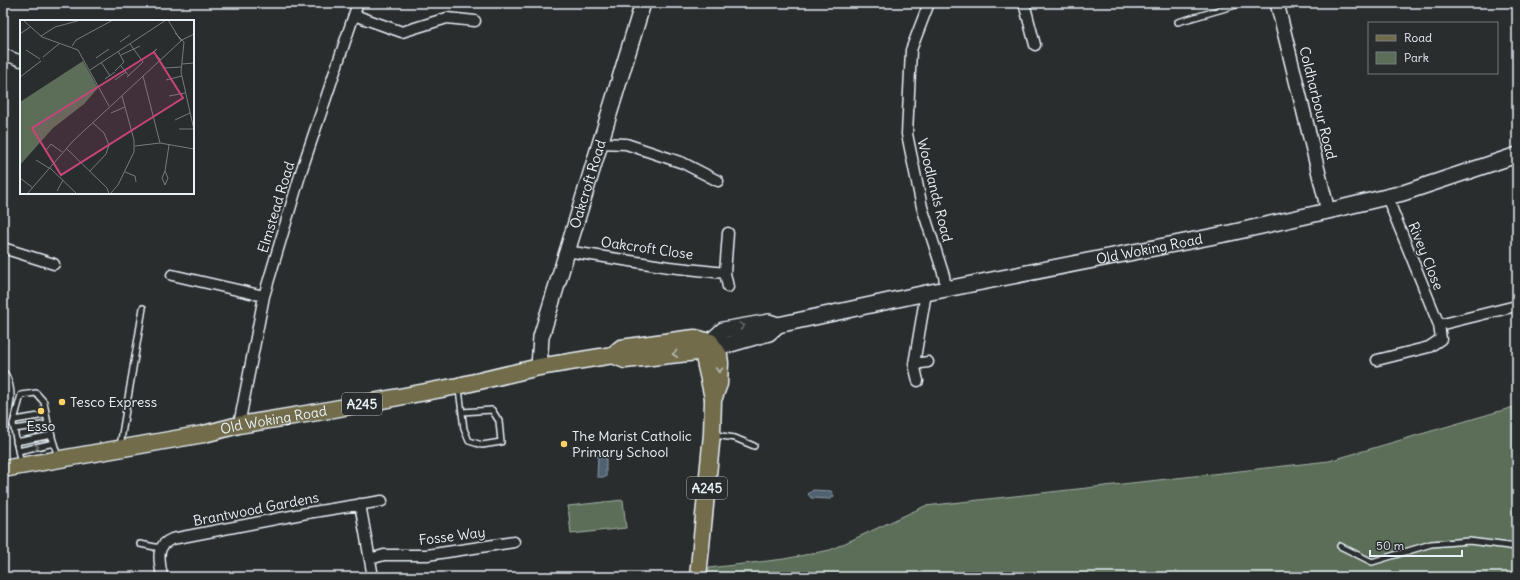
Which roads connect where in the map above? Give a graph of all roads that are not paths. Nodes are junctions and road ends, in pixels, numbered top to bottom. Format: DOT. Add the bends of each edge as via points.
graph roads {
  1 [pos="358,3"];
  2 [pos="643,3"];
  3 [pos="929,3"];
  4 [pos="1024,3"];
  5 [pos="1243,3"];
  6 [pos="1277,3"];
  7 [pos="354,15"];
  8 [pos="474,21"];
  9 [pos="1178,22"];
  10 [pos="1035,45"];
  11 [pos="3,54"];
  12 [pos="20,61"];
  13 [pos="598,143"];
  14 [pos="1517,155"];
  15 [pos="718,182"];
  16 [pos="1387,197"];
  17 [pos="1328,211"];
  18 [pos="728,233"];
  19 [pos="3,248"];
  20 [pos="47,251"];
  21 [pos="566,251"];
  22 [pos="43,261"];
  23 [pos="54,264"];
  24 [pos="725,273"];
  25 [pos="172,275"];
  26 [pos="728,286"];
  27 [pos="946,289"];
  28 [pos="926,293"];
  29 [pos="264,296"];
  30 [pos="1516,306"];
  31 [pos="143,308"];
  32 [pos="1439,325"];
  33 [pos="710,342"];
  34 [pos="1377,360"];
  35 [pos="928,362"];
  36 [pos="914,364"];
  37 [pos="539,367"];
  38 [pos="4,380"];
  39 [pos="918,381"];
  40 [pos="458,386"];
  41 [pos="462,412"];
  42 [pos="45,415"];
  43 [pos="15,420"];
  44 [pos="48,424"];
  45 [pos="239,425"];
  46 [pos="3,427"];
  47 [pos="14,429"];
  48 [pos="712,434"];
  49 [pos="52,435"];
  50 [pos="16,442"];
  51 [pos="54,443"];
  52 [pos="754,446"];
  53 [pos="120,449"];
  54 [pos="19,458"];
  55 [pos="59,459"];
  56 [pos="3,469"];
  57 [pos="382,501"];
  58 [pos="360,504"];
  59 [pos="514,542"];
  60 [pos="140,544"];
  61 [pos="1340,546"];
  62 [pos="1517,547"];
  63 [pos="160,548"];
  64 [pos="370,559"];
  65 [pos="162,577"];
  66 [pos="373,577"];
  67 [pos="698,577"];
  1 -- 7 [label="street, Elmstead Road"];
  2 -- 13 [label="main road, Oakcroft Road"];
  3 -- 27 [label="street, Woodlands Road" via="911,50 907,134 922,207"];
  4 -- 10 [label="street"];
  5 -- 9 [label="lane"];
  6 -- 17 [label="street, Coldharbour Road"];
  7 -- 8 [label="street" via="402,32 447,18"];
  7 -- 29 [label="street, Elmstead Road" via="302,169"];
  11 -- 12 [label="street"];
  13 -- 15 [label="street" via="626,144 683,163"];
  13 -- 21 [label="main road, Oakcroft Road"];
  14 -- 16 [label="main road, Old Woking Road"];
  16 -- 17 [label="main road, Old Woking Road"];
  16 -- 32 [label="street, Rivey Close"];
  17 -- 27 [label="main road, Old Woking Road"];
  18 -- 24 [label="street"];
  19 -- 22 [label="street"];
  20 -- 22 [label="street"];
  21 -- 24 [label="street, Oakcroft Close"];
  21 -- 37 [label="main road, Oakcroft Road" via="541,337"];
  22 -- 23 [label="street"];
  24 -- 26 [label="street"];
  25 -- 29 [label="street"];
  27 -- 28 [label="main road, Old Woking Road"];
  28 -- 33 [label="main road, Old Woking Road" via="778,325 769,333 733,344"];
  28 -- 36 [label="street"];
  29 -- 45 [label="street, Elmstead Road"];
  30 -- 32 [label="street"];
  31 -- 53 [label="lane"];
  32 -- 34 [label="street" via="1441,339 1429,346"];
  33 -- 37 [label="main road, Old Woking Road / A245" via="697,352 625,360 613,355"];
  33 -- 48 [label="main road, A245" via="719,355 720,363 719,384 713,400"];
  35 -- 36 [label="street"];
  36 -- 39 [label="street"];
  37 -- 40 [label="main road, Old Woking Road / A245"];
  38 -- 46 [label="street" via="8,406"];
  40 -- 41 [label="lane"];
  40 -- 45 [label="main road, Old Woking Road / A245"];
  41 -- 41 [label="lane" via="464,430 470,441 482,445 501,442 499,421 492,410"];
  42 -- 43 [label="lane"];
  42 -- 43 [label="lane" via="44,402 36,393 21,394"];
  42 -- 44 [label="lane"];
  43 -- 47 [label="lane"];
  44 -- 47 [label="lane"];
  44 -- 49 [label="lane"];
  45 -- 53 [label="main road, Old Woking Road / A245"];
  47 -- 50 [label="lane"];
  48 -- 52 [label="lane" via="735,438"];
  48 -- 67 [label="main road, A245"];
  49 -- 50 [label="lane"];
  49 -- 51 [label="lane"];
  50 -- 54 [label="lane"];
  54 -- 51 [label="lane, one-way"];
  51 -- 55 [label="lane"];
  53 -- 55 [label="main road, Old Woking Road / A245"];
  54 -- 55 [label="main road, Old Woking Road / A245"];
  54 -- 56 [label="main road, Old Woking Road / A245"];
  57 -- 58 [label="street, Brantwood Gardens"];
  58 -- 63 [label="street, Brantwood Gardens" via="172,539"];
  58 -- 64 [label="street"];
  59 -- 64 [label="street, Fosse Way" via="427,555 384,555"];
  60 -- 63 [label="lane"];
  61 -- 62 [label="lane" via="1372,562 1431,544 1470,541"];
  63 -- 65 [label="street"];
  64 -- 66 [label="street"];
}
